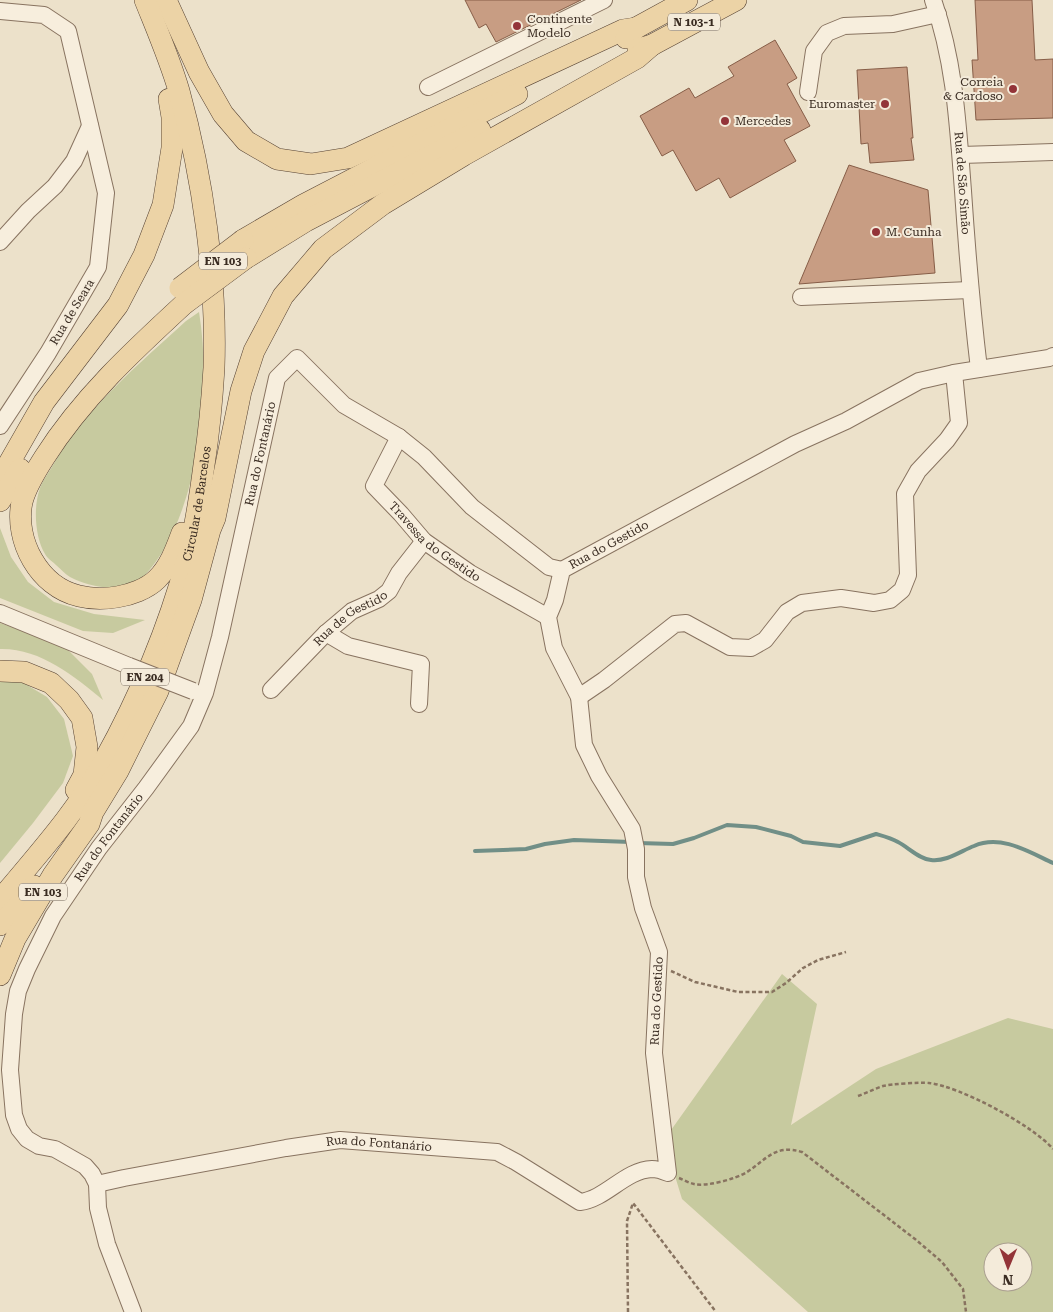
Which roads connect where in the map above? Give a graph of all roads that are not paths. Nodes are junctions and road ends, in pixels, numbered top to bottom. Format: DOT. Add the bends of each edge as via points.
graph roads {
  1 [pos="145,0"];
  2 [pos="158,0"];
  3 [pos="166,0"];
  4 [pos="604,0"];
  5 [pos="687,0"];
  6 [pos="736,0"];
  7 [pos="936,7"];
  8 [pos="0,11"];
  9 [pos="636,28"];
  10 [pos="652,45"];
  11 [pos="169,62"];
  12 [pos="428,87"];
  13 [pos="808,92"];
  14 [pos="90,126"];
  15 [pos="1053,152"];
  16 [pos="960,155"];
  17 [pos="0,242"];
  18 [pos="244,249"];
  19 [pos="970,290"];
  20 [pos="182,296"];
  21 [pos="801,297"];
  22 [pos="1053,356"];
  23 [pos="979,369"];
  24 [pos="954,373"];
  25 [pos="0,426"];
  26 [pos="399,437"];
  27 [pos="0,479"];
  28 [pos="0,501"];
  29 [pos="199,505"];
  30 [pos="210,530"];
  31 [pos="424,541"];
  32 [pos="562,570"];
  33 [pos="0,613"];
  34 [pos="548,617"];
  35 [pos="326,633"];
  36 [pos="0,671"];
  37 [pos="271,690"];
  38 [pos="199,692"];
  39 [pos="579,697"];
  40 [pos="419,704"];
  41 [pos="93,812"];
  42 [pos="55,834"];
  43 [pos="0,900"];
  44 [pos="0,925"];
  45 [pos="0,975"];
  46 [pos="668,1172"];
  47 [pos="97,1184"];
  48 [pos="133,1312"];
  1 -- 11 [label="main road, Circular de Barcelos"];
  2 -- 30 [label="main road, EN 103" via="206,147 220,231 227,302 227,370"];
  3 -- 9 [label="main road" via="218,106 246,141 277,158 311,164 348,158 623,30"];
  4 -- 12 [label="street"];
  5 -- 9 [label="main road, N 103-1"];
  6 -- 10 [label="main road, N 103-1"];
  7 -- 13 [label="street" via="893,24 844,26 827,33 814,51"];
  7 -- 16 [label="street, Rua de São Simão" via="952,71"];
  8 -- 14 [label="street, Rua de Seara" via="44,15 68,31"];
  9 -- 18 [label="main road" via="626,38 303,205"];
  10 -- 18 [label="main road" via="633,50 306,221"];
  10 -- 30 [label="main road" via="637,58 383,204 323,249 283,296 254,351 241,391"];
  11 -- 27 [label="main road" via="166,78 172,117 172,148 163,205 144,255 118,305 44,402"];
  11 -- 29 [label="main road, Circular de Barcelos / EN 204" via="193,148 207,236 213,303 213,377"];
  14 -- 17 [label="street" via="74,161 55,186"];
  14 -- 25 [label="street, Rua de Seara" via="106,193 98,267"];
  15 -- 16 [label="street"];
  16 -- 19 [label="street, Rua de São Simão"];
  18 -- 20 [label="main road, bridge"];
  19 -- 21 [label="street"];
  19 -- 23 [label="street, Rua de São Simão"];
  20 -- 28 [label="main road" via="118,344 75,391"];
  20 -- 29 [label="main road" via="84,403 53,444 32,477 22,501 21,530 34,564 54,584 78,596 102,599 130,595 156,580 173,557 187,519"];
  22 -- 23 [label="street, Rua do Gestido"];
  23 -- 24 [label="street, Rua do Gestido"];
  24 -- 32 [label="street, Rua do Gestido" via="919,381"];
  24 -- 39 [label="street" via="959,423 918,471 904,494 908,575 902,590 890,600 874,603 841,598 802,603 787,612 765,640 751,648 730,647 686,623 675,624"];
  26 -- 31 [label="street, Travessa do Gestido" via="374,486"];
  26 -- 32 [label="street, Rua do Fontanário" via="424,457 472,506 549,567"];
  26 -- 38 [label="street, Rua do Fontanário" via="344,405 297,358 277,378 220,637"];
  29 -- 42 [label="main road, Circular de Barcelos / EN 204" via="176,595 140,688 104,762"];
  30 -- 41 [label="main road, EN 103" via="192,600 158,691"];
  31 -- 34 [label="street, Travessa do Gestido" via="470,573"];
  31 -- 35 [label="street, Rua de Gestido" via="389,591 352,612"];
  32 -- 34 [label="street, Rua do Gestido"];
  33 -- 38 [label="street, bridge"];
  34 -- 39 [label="street, Rua do Gestido" via="554,648"];
  35 -- 37 [label="street, Rua de Gestido"];
  35 -- 40 [label="street" via="348,646 421,664"];
  36 -- 42 [label="main road" via="24,672 50,683 69,700 82,718 87,747 84,775 61,816"];
  38 -- 47 [label="street, Rua do Fontanário" via="191,726 99,848 53,916 27,969 15,1006 10,1070 14,1115 19,1129 39,1146 55,1149 85,1166"];
  39 -- 46 [label="street, Rua do Gestido" via="584,745 632,829 636,877 658,952 654,1053"];
  41 -- 44 [label="main road" via="83,819 22,902"];
  41 -- 45 [label="main road, EN 103" via="89,824 53,875 15,939"];
  42 -- 43 [label="main road, Circular de Barcelos / EN 204"];
  46 -- 47 [label="street, Rua do Fontanário" via="653,1169 638,1172 590,1201 580,1202 497,1152 340,1140"];
  47 -- 48 [label="street" via="98,1208 107,1244"];
}
